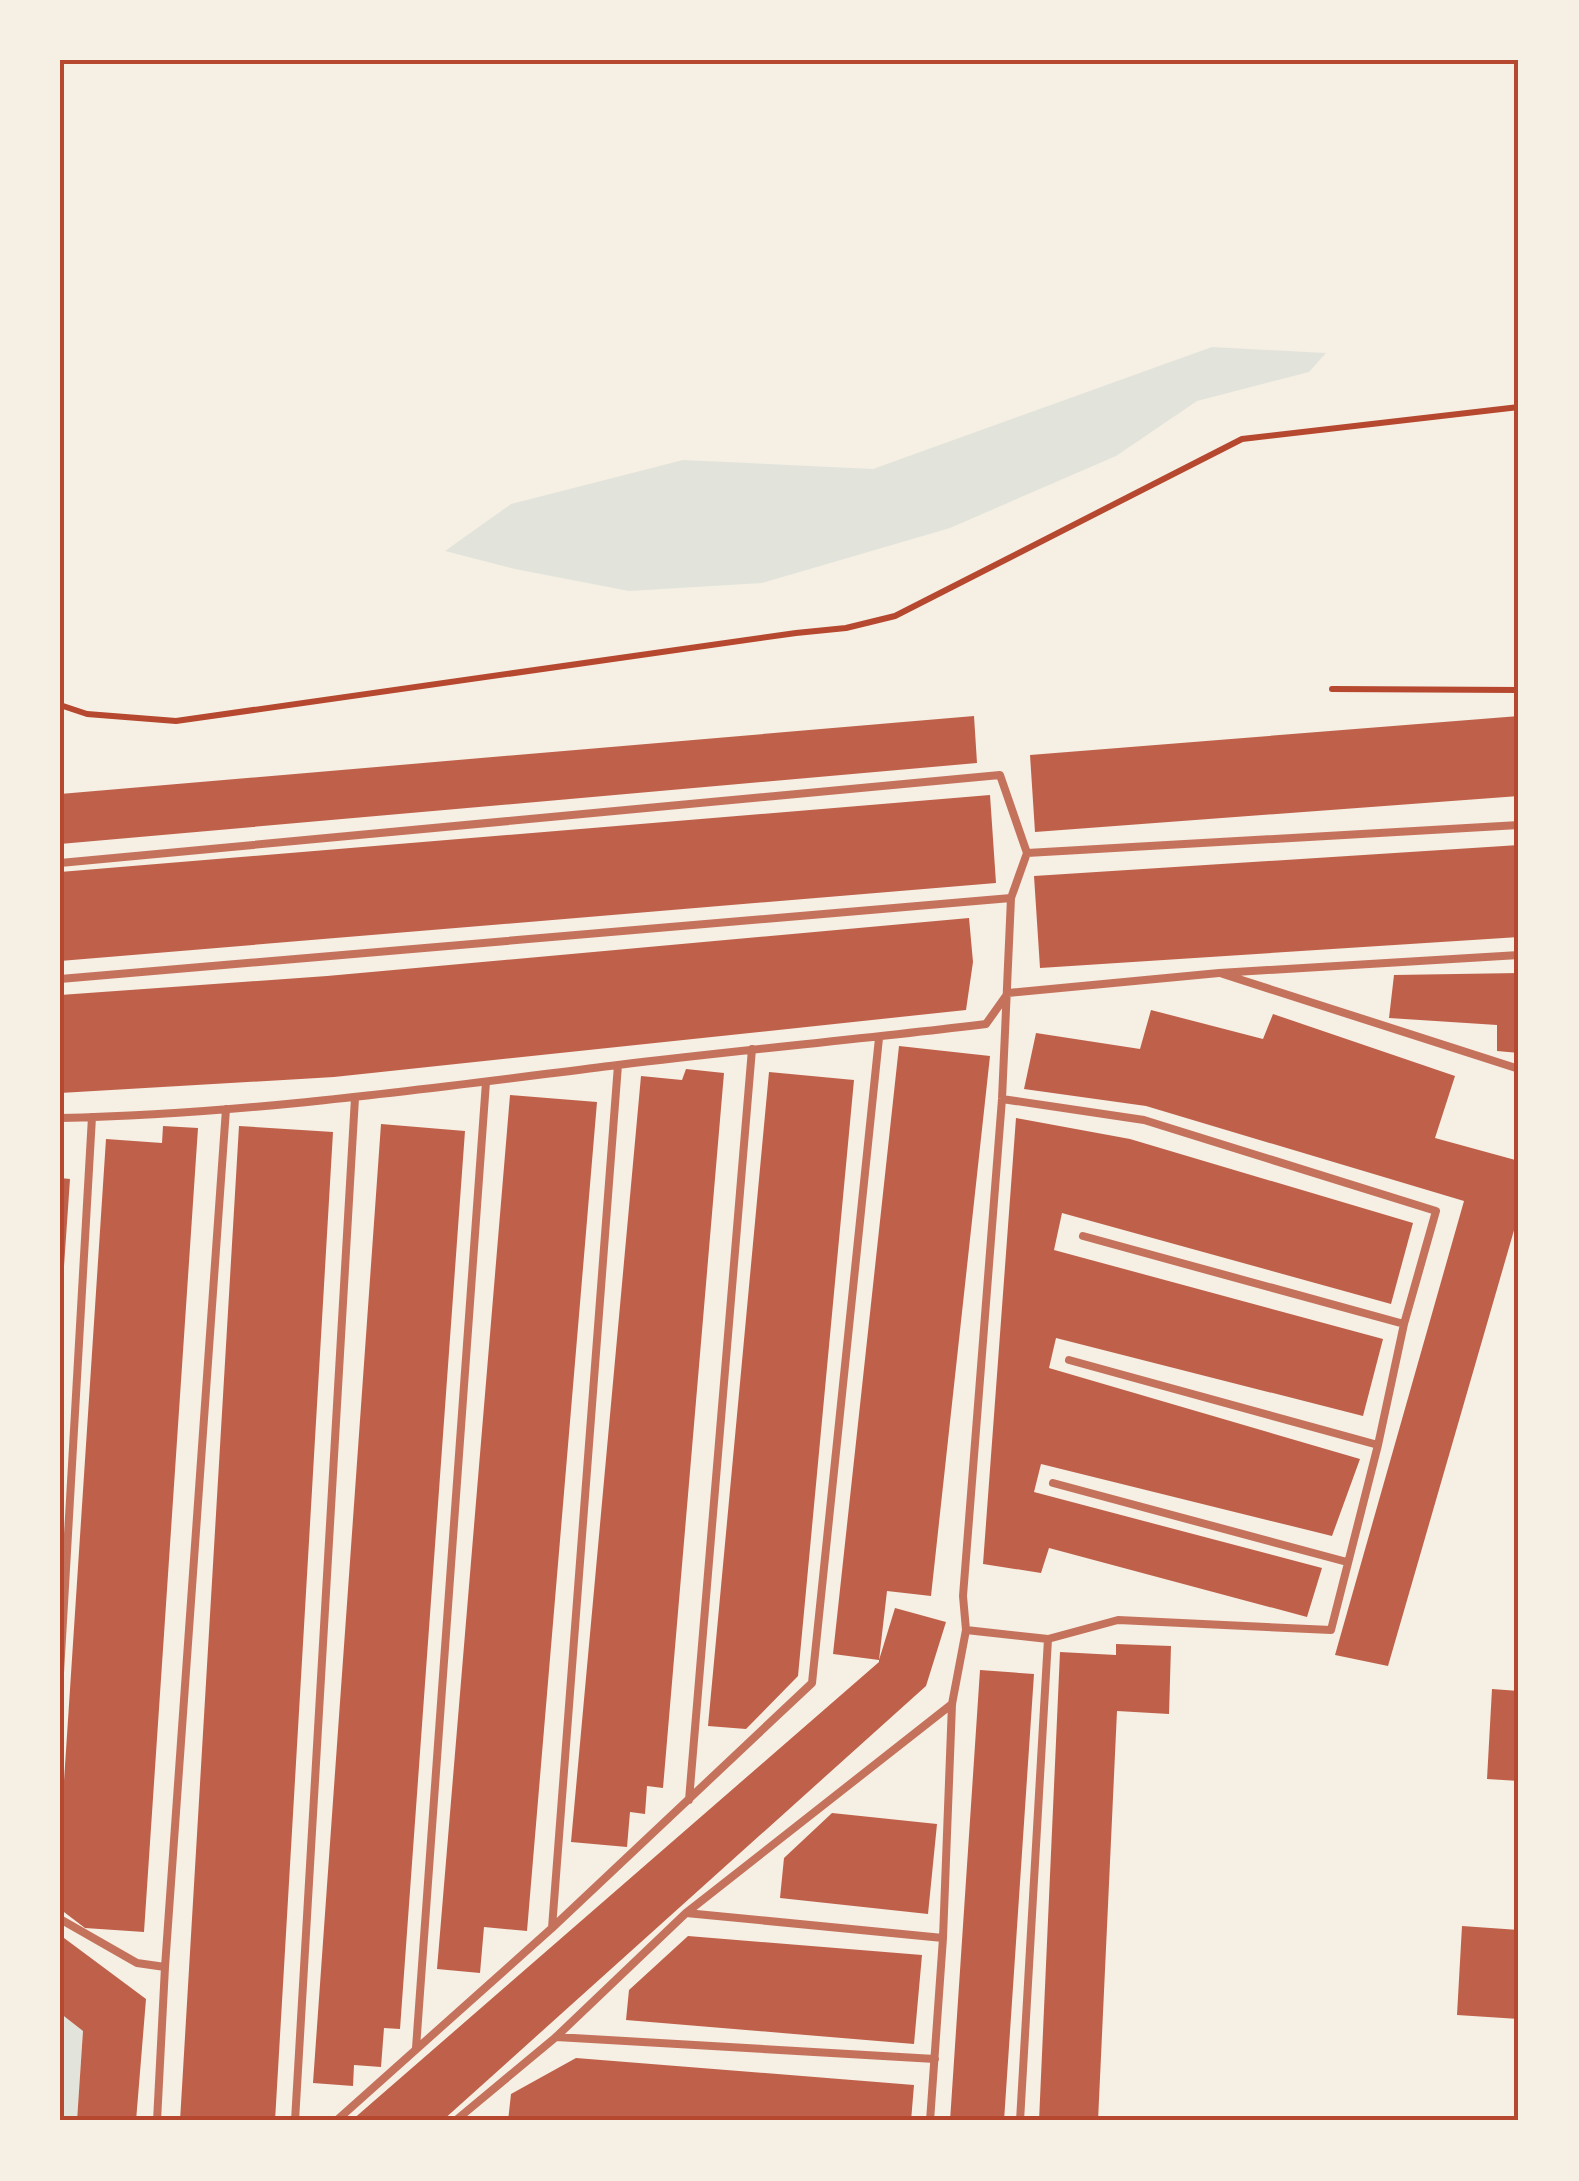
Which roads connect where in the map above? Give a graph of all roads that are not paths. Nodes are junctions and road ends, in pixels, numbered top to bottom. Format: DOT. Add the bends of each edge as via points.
graph roads {
  1 [pos="1519,824"];
  2 [pos="1027,853"];
  3 [pos="60,862"];
  4 [pos="1012,898"];
  5 [pos="1519,955"];
  6 [pos="1219,973"];
  7 [pos="60,978"];
  8 [pos="1008,992"];
  9 [pos="878,1038"];
  10 [pos="752,1049"];
  11 [pos="618,1065"];
  12 [pos="1519,1069"];
  13 [pos="486,1082"];
  14 [pos="355,1098"];
  15 [pos="1002,1099"];
  16 [pos="226,1109"];
  17 [pos="92,1117"];
  18 [pos="60,1118"];
  19 [pos="1083,1236"];
  20 [pos="1404,1324"];
  21 [pos="1069,1360"];
  22 [pos="1378,1445"];
  23 [pos="1053,1482"];
  24 [pos="1348,1562"];
  25 [pos="966,1630"];
  26 [pos="1048,1638"];
  27 [pos="60,1672"];
  28 [pos="952,1704"];
  29 [pos="689,1800"];
  30 [pos="686,1913"];
  31 [pos="60,1919"];
  32 [pos="552,1928"];
  33 [pos="943,1938"];
  34 [pos="165,1966"];
  35 [pos="556,2038"];
  36 [pos="416,2048"];
  37 [pos="935,2059"];
  38 [pos="157,2121"];
  39 [pos="295,2121"];
  40 [pos="336,2121"];
  41 [pos="455,2121"];
  42 [pos="930,2121"];
  43 [pos="1020,2121"];
  1 -- 2 [label="lane"];
  2 -- 3 [label="lane" via="1000,775"];
  2 -- 4 [label="lane"];
  4 -- 7 [label="lane"];
  4 -- 8 [label="lane"];
  5 -- 6 [label="lane"];
  6 -- 8 [label="lane"];
  6 -- 12 [label="lane"];
  8 -- 9 [label="lane" via="986,1024"];
  8 -- 15 [label="lane"];
  9 -- 10 [label="lane"];
  9 -- 29 [label="lane" via="812,1683"];
  10 -- 11 [label="lane"];
  10 -- 29 [label="lane"];
  11 -- 13 [label="lane"];
  11 -- 32 [label="lane"];
  13 -- 14 [label="lane"];
  13 -- 36 [label="lane"];
  14 -- 16 [label="lane"];
  14 -- 39 [label="lane"];
  15 -- 20 [label="lane" via="1144,1120 1436,1212"];
  15 -- 25 [label="lane" via="963,1596"];
  16 -- 17 [label="lane"];
  16 -- 34 [label="lane"];
  17 -- 18 [label="lane"];
  17 -- 27 [label="lane"];
  19 -- 20 [label="lane"];
  20 -- 22 [label="lane"];
  21 -- 22 [label="lane"];
  22 -- 24 [label="lane"];
  23 -- 24 [label="lane"];
  24 -- 26 [label="lane" via="1331,1630 1118,1620"];
  25 -- 26 [label="lane"];
  25 -- 28 [label="lane"];
  26 -- 43 [label="lane"];
  28 -- 30 [label="lane"];
  28 -- 33 [label="lane"];
  29 -- 32 [label="lane"];
  30 -- 33 [label="lane"];
  30 -- 35 [label="lane"];
  31 -- 34 [label="lane" via="137,1962"];
  32 -- 36 [label="lane"];
  33 -- 37 [label="lane"];
  34 -- 38 [label="lane"];
  35 -- 37 [label="lane"];
  35 -- 41 [label="lane"];
  36 -- 40 [label="lane"];
  37 -- 42 [label="lane"];
}
